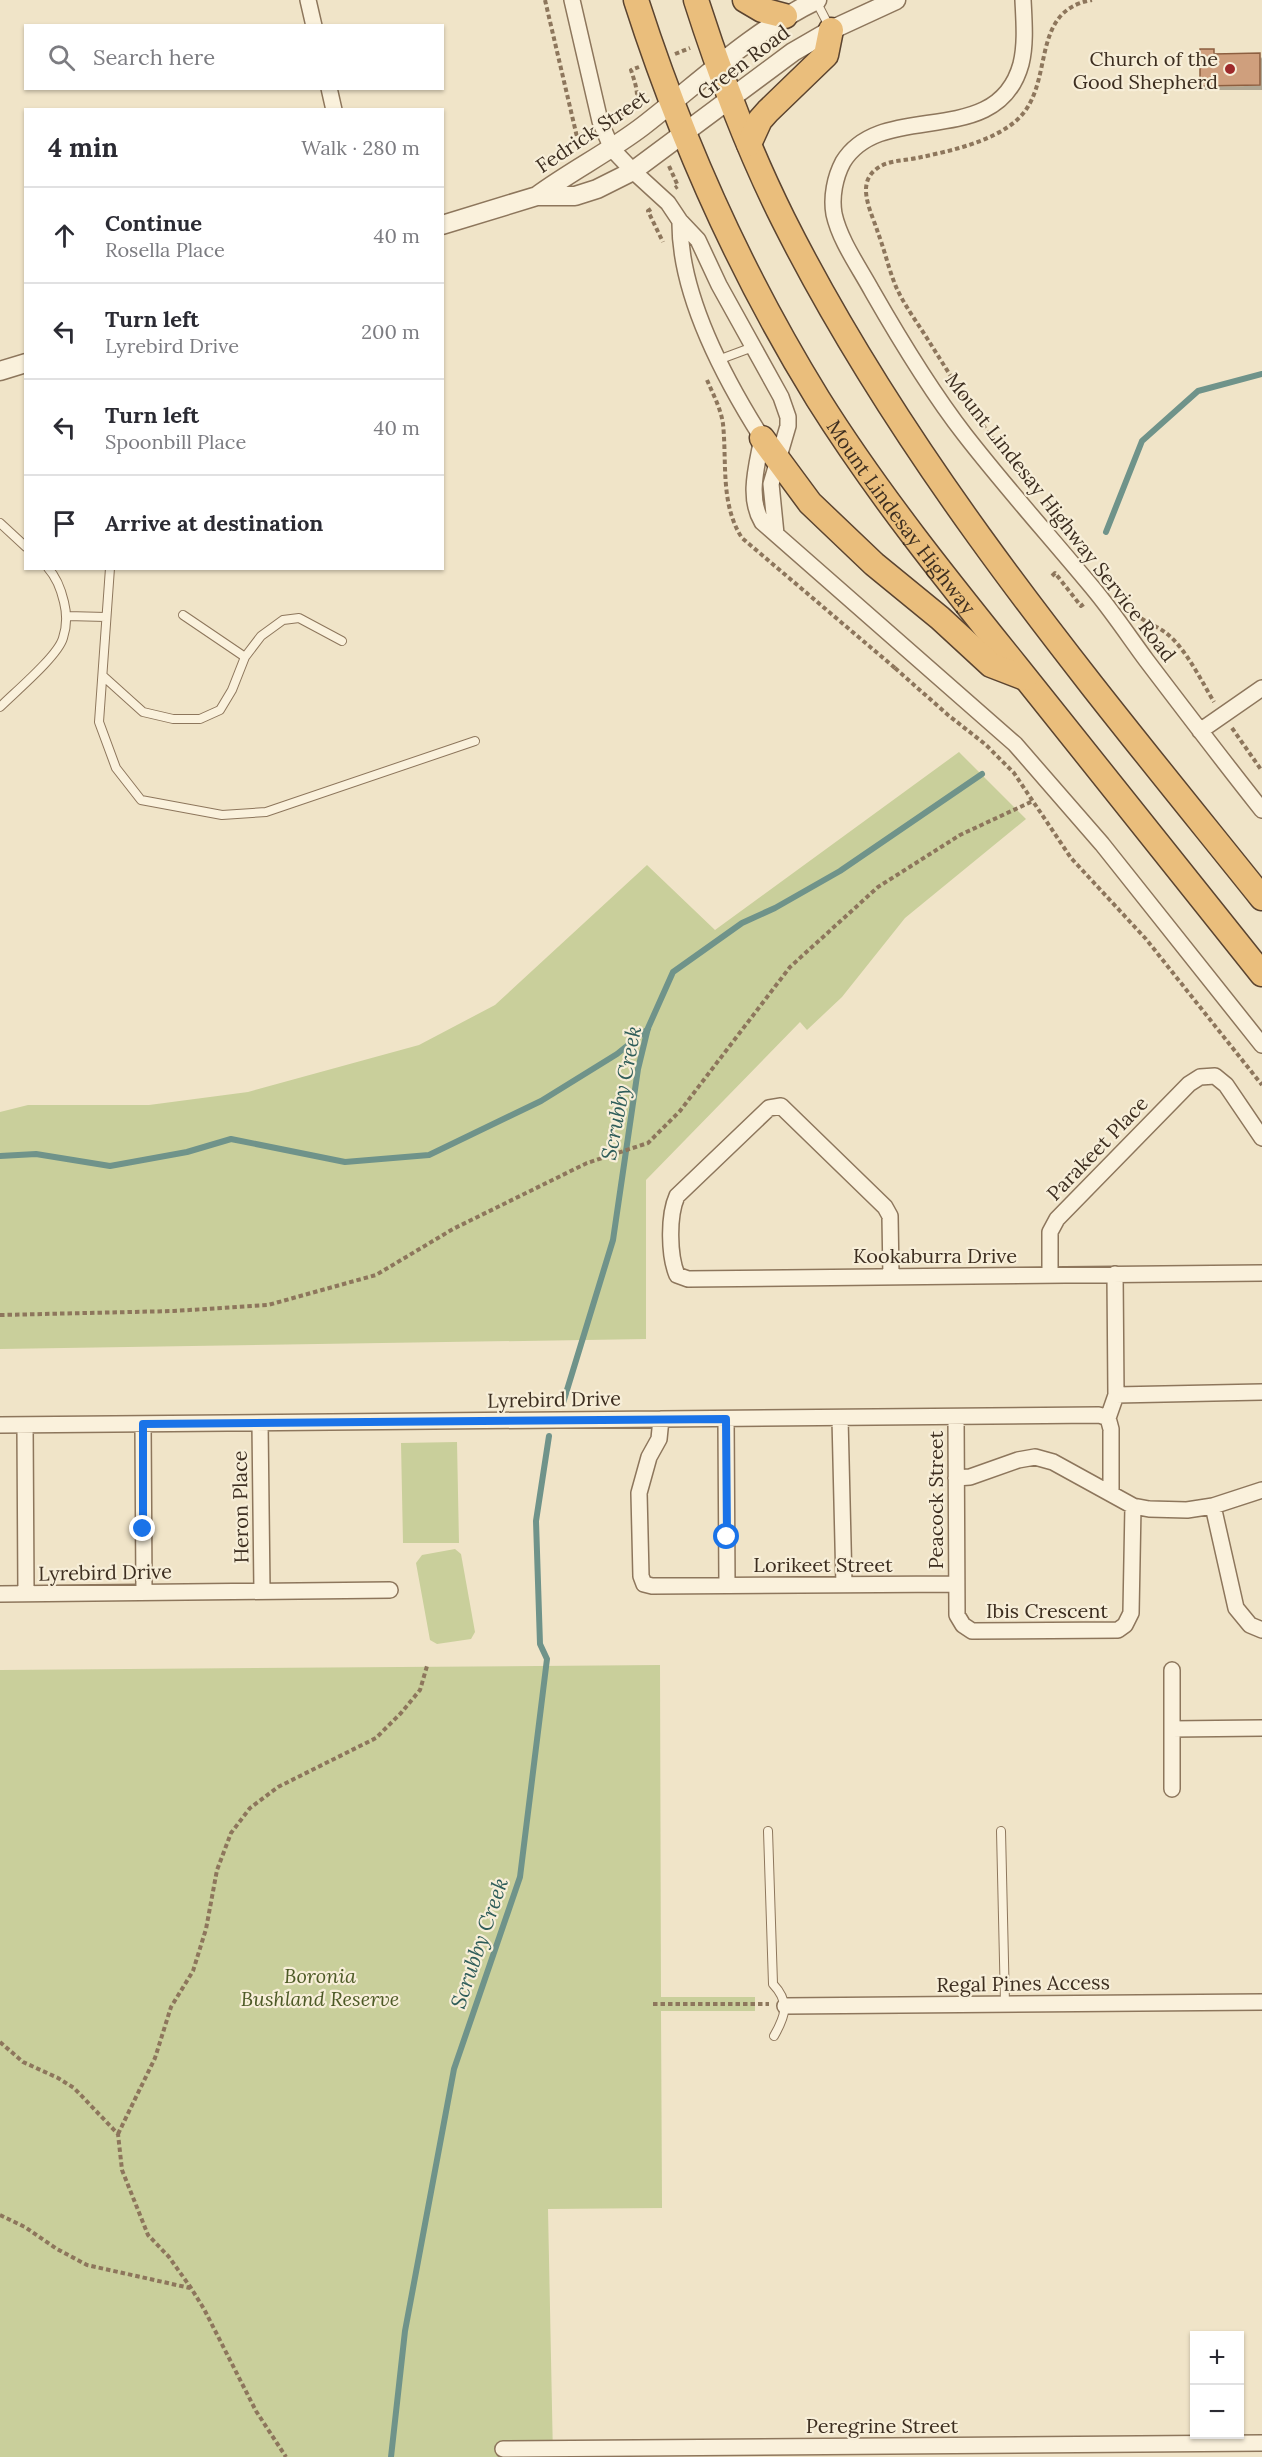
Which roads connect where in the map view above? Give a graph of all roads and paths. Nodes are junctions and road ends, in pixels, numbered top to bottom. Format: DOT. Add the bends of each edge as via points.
graph roads {
  1 [pos="308,0"];
  2 [pos="545,0"];
  3 [pos="572,0"];
  4 [pos="636,0"];
  5 [pos="696,0"];
  6 [pos="745,0"];
  7 [pos="816,0"];
  8 [pos="896,0"];
  9 [pos="1023,0"];
  10 [pos="784,16"];
  11 [pos="314,24"];
  12 [pos="831,30"];
  13 [pos="717,66"];
  14 [pos="631,70"];
  15 [pos="329,90"];
  16 [pos="731,99"];
  17 [pos="673,102"];
  18 [pos="334,108"];
  19 [pos="616,116"];
  20 [pos="685,134"];
  21 [pos="583,135"];
  22 [pos="749,144"];
  23 [pos="612,149"];
  24 [pos="633,171"];
  25 [pos="671,171"];
  26 [pos="678,186"];
  27 [pos="537,196"];
  28 [pos="680,221"];
  29 [pos="444,224"];
  30 [pos="880,238"];
  31 [pos="753,347"];
  32 [pos="718,360"];
  33 [pos="24,364"];
  34 [pos="0,371"];
  35 [pos="762,438"];
  36 [pos="777,460"];
  37 [pos="1032,489"];
  38 [pos="1039,496"];
  39 [pos="0,523"];
  40 [pos="776,534"];
  41 [pos="24,546"];
  42 [pos="1083,548"];
  43 [pos="50,570"];
  44 [pos="110,570"];
  45 [pos="1129,610"];
  46 [pos="183,615"];
  47 [pos="67,616"];
  48 [pos="106,616"];
  49 [pos="342,641"];
  50 [pos="245,657"];
  51 [pos="103,676"];
  52 [pos="1025,678"];
  53 [pos="1262,688"];
  54 [pos="0,707"];
  55 [pos="1223,716"];
  56 [pos="1200,731"];
  57 [pos="475,741"];
  58 [pos="1262,771"];
  59 [pos="1262,810"];
  60 [pos="1262,898"];
  61 [pos="1262,974"];
  62 [pos="1262,1045"];
  63 [pos="1262,1085"];
  64 [pos="1262,1138"];
  65 [pos="1262,1273"];
  66 [pos="1115,1274"];
  67 [pos="1050,1275"];
  68 [pos="891,1276"];
  69 [pos="0,1315"];
  70 [pos="1262,1392"];
  71 [pos="1116,1395"];
  72 [pos="956,1417"];
  73 [pos="840,1418"];
  74 [pos="661,1419"];
  75 [pos="726,1419"];
  76 [pos="1108,1419"];
  77 [pos="260,1423"];
  78 [pos="143,1424"];
  79 [pos="0,1425"];
  80 [pos="25,1425"];
  81 [pos="956,1478"];
  82 [pos="1262,1490"];
  83 [pos="1111,1493"];
  84 [pos="1133,1506"];
  85 [pos="1212,1506"];
  86 [pos="956,1584"];
  87 [pos="727,1585"];
  88 [pos="844,1585"];
  89 [pos="390,1590"];
  90 [pos="144,1592"];
  91 [pos="262,1592"];
  92 [pos="26,1593"];
  93 [pos="0,1594"];
  94 [pos="1262,1630"];
  95 [pos="427,1666"];
  96 [pos="1172,1670"];
  97 [pos="1262,1728"];
  98 [pos="1172,1729"];
  99 [pos="1172,1789"];
  100 [pos="768,1831"];
  101 [pos="1001,1831"];
  102 [pos="1262,2002"];
  103 [pos="653,2004"];
  104 [pos="1005,2004"];
  105 [pos="784,2006"];
  106 [pos="774,2036"];
  107 [pos="0,2042"];
  108 [pos="118,2133"];
  109 [pos="0,2215"];
  110 [pos="191,2288"];
  111 [pos="1262,2443"];
  112 [pos="503,2449"];
  113 [pos="286,2457"];
  1 -- 11 [label="street"];
  2 -- 21 [label="path" via="577,137"];
  3 -- 23 [label="street" via="600,121"];
  4 -- 17 [label="highway, Mount Lindesay Highway"];
  5 -- 13 [label="highway"];
  6 -- 10 [label="highway"];
  7 -- 10 [label="street, Green Road"];
  7 -- 12 [label="lane, Green Road"];
  8 -- 12 [label="street, Green Road"];
  9 -- 56 [label="street, Mount Lindesay Highway Service Road" via="1021,63 999,101 975,115 889,132 862,142 852,150 837,175 834,214 847,246 917,366 964,434 1098,595"];
  10 -- 13 [label="street, Green Road"];
  12 -- 16 [label="street, Green Road" via="793,51"];
  12 -- 22 [label="highway" via="826,55 760,120"];
  13 -- 16 [label="highway"];
  13 -- 17 [label="street, Green Road"];
  14 -- 19 [label="path" via="637,102 630,112 618,112"];
  15 -- 18 [label="street"];
  16 -- 20 [label="street, Green Road"];
  16 -- 22 [label="highway"];
  17 -- 20 [label="highway, Mount Lindesay Highway"];
  17 -- 23 [label="street, Fedrick Street"];
  20 -- 24 [label="street, Fedrick Street"];
  20 -- 52 [label="highway, Mount Lindesay Highway" via="750,280 818,399 917,541"];
  22 -- 60 [label="highway" via="819,288 939,482 1079,668"];
  23 -- 24 [label="street"];
  23 -- 27 [label="street, Fedrick Street" via="566,174"];
  24 -- 27 [label="street, Fedrick Street" via="575,196"];
  24 -- 28 [label="street" via="668,203"];
  25 -- 26 [label="path"];
  27 -- 29 [label="street, Fedrick Street"];
  28 -- 31 [label="street" via="698,240"];
  28 -- 32 [label="street" via="683,262"];
  30 -- 37 [label="path" via="904,302 970,406"];
  31 -- 32 [label="lane"];
  31 -- 36 [label="street" via="788,417 787,434"];
  32 -- 35 [label="street"];
  33 -- 34 [label="street"];
  35 -- 36 [label="highway"];
  35 -- 40 [label="street" via="754,506 762,522"];
  36 -- 40 [label="street" via="771,496"];
  36 -- 52 [label="highway" via="823,516 873,564 991,665"];
  38 -- 42 [label="path"];
  39 -- 41 [label="lane"];
  40 -- 62 [label="street" via="1015,744 1102,844"];
  43 -- 47 [label="lane" via="61,590"];
  44 -- 48 [label="lane"];
  45 -- 55 [label="path" via="1179,646"];
  46 -- 50 [label="lane"];
  47 -- 48 [label="lane"];
  47 -- 54 [label="lane" via="63,640 54,654"];
  48 -- 51 [label="lane"];
  49 -- 50 [label="lane" via="299,618 283,620 261,636"];
  50 -- 51 [label="lane" via="220,710 200,719 173,719 143,712"];
  51 -- 57 [label="lane" via="99,722 116,768 141,800 222,815 266,812"];
  52 -- 61 [label="highway, Mount Lindesay Highway"];
  53 -- 55 [label="street"];
  55 -- 56 [label="street"];
  55 -- 58 [label="path"];
  56 -- 59 [label="street, Mount Lindesay Highway Service Road"];
  63 -- 69 [label="path" via="1146,939 1071,858 1033,801 960,835 878,887 790,967 681,1111 648,1143 587,1163 453,1229 376,1275 268,1305"];
  64 -- 67 [label="street, Parakeet Place" via="1226,1085 1215,1076 1200,1077 1189,1084 1057,1219 1050,1232"];
  65 -- 66 [label="street, Kookaburra Drive"];
  66 -- 67 [label="street, Kookaburra Drive"];
  66 -- 71 [label="street"];
  67 -- 68 [label="street, Kookaburra Drive"];
  68 -- 68 [label="street, Kookaburra Drive" via="890,1216 885,1207 781,1106 769,1108 677,1196 672,1208 672,1263 677,1275 688,1279"];
  70 -- 71 [label="street"];
  71 -- 76 [label="street"];
  72 -- 73 [label="street, Lyrebird Drive"];
  72 -- 76 [label="street, Lyrebird Drive" via="1099,1415"];
  72 -- 81 [label="street, Peacock Street"];
  73 -- 75 [label="street, Lyrebird Drive"];
  73 -- 88 [label="street"];
  74 -- 75 [label="street, Lyrebird Drive"];
  74 -- 77 [label="street, Lyrebird Drive"];
  74 -- 87 [label="street, Lorikeet Street" via="659,1439 649,1457 639,1493 644,1584"];
  75 -- 87 [label="street"];
  76 -- 83 [label="street"];
  77 -- 78 [label="street, Lyrebird Drive"];
  77 -- 91 [label="street, Heron Place"];
  78 -- 80 [label="street, Lyrebird Drive"];
  78 -- 90 [label="street"];
  79 -- 80 [label="street, Lyrebird Drive"];
  80 -- 92 [label="street"];
  81 -- 83 [label="street" via="1035,1457 1053,1462"];
  81 -- 86 [label="street, Peacock Street"];
  82 -- 85 [label="street"];
  83 -- 84 [label="street"];
  84 -- 85 [label="street" via="1187,1510"];
  84 -- 86 [label="street, Ibis Crescent" via="1131,1613 1118,1630 972,1631 957,1615"];
  85 -- 94 [label="street" via="1236,1608 1250,1625"];
  86 -- 88 [label="street, Lorikeet Street"];
  87 -- 88 [label="street, Lorikeet Street"];
  89 -- 91 [label="street, Lyrebird Drive"];
  90 -- 91 [label="street, Lyrebird Drive"];
  90 -- 92 [label="street, Lyrebird Drive"];
  92 -- 93 [label="street, Lyrebird Drive"];
  95 -- 108 [label="path" via="420,1690 376,1738 278,1787 250,1808 231,1833 217,1870 193,1971 171,2007 155,2058"];
  96 -- 98 [label="street"];
  97 -- 98 [label="street"];
  98 -- 99 [label="street"];
  100 -- 105 [label="lane" via="772,1984 783,1995"];
  101 -- 104 [label="lane"];
  102 -- 104 [label="street, Regal Pines Access"];
  103 -- 105 [label="path"];
  104 -- 105 [label="street, Regal Pines Access"];
  105 -- 106 [label="lane" via="783,2021"];
  107 -- 108 [label="path" via="23,2062 74,2088"];
  108 -- 110 [label="path" via="122,2170 148,2235"];
  109 -- 110 [label="path" via="87,2265"];
  110 -- 113 [label="path" via="256,2411"];
  111 -- 112 [label="street, Peregrine Street"];
}
